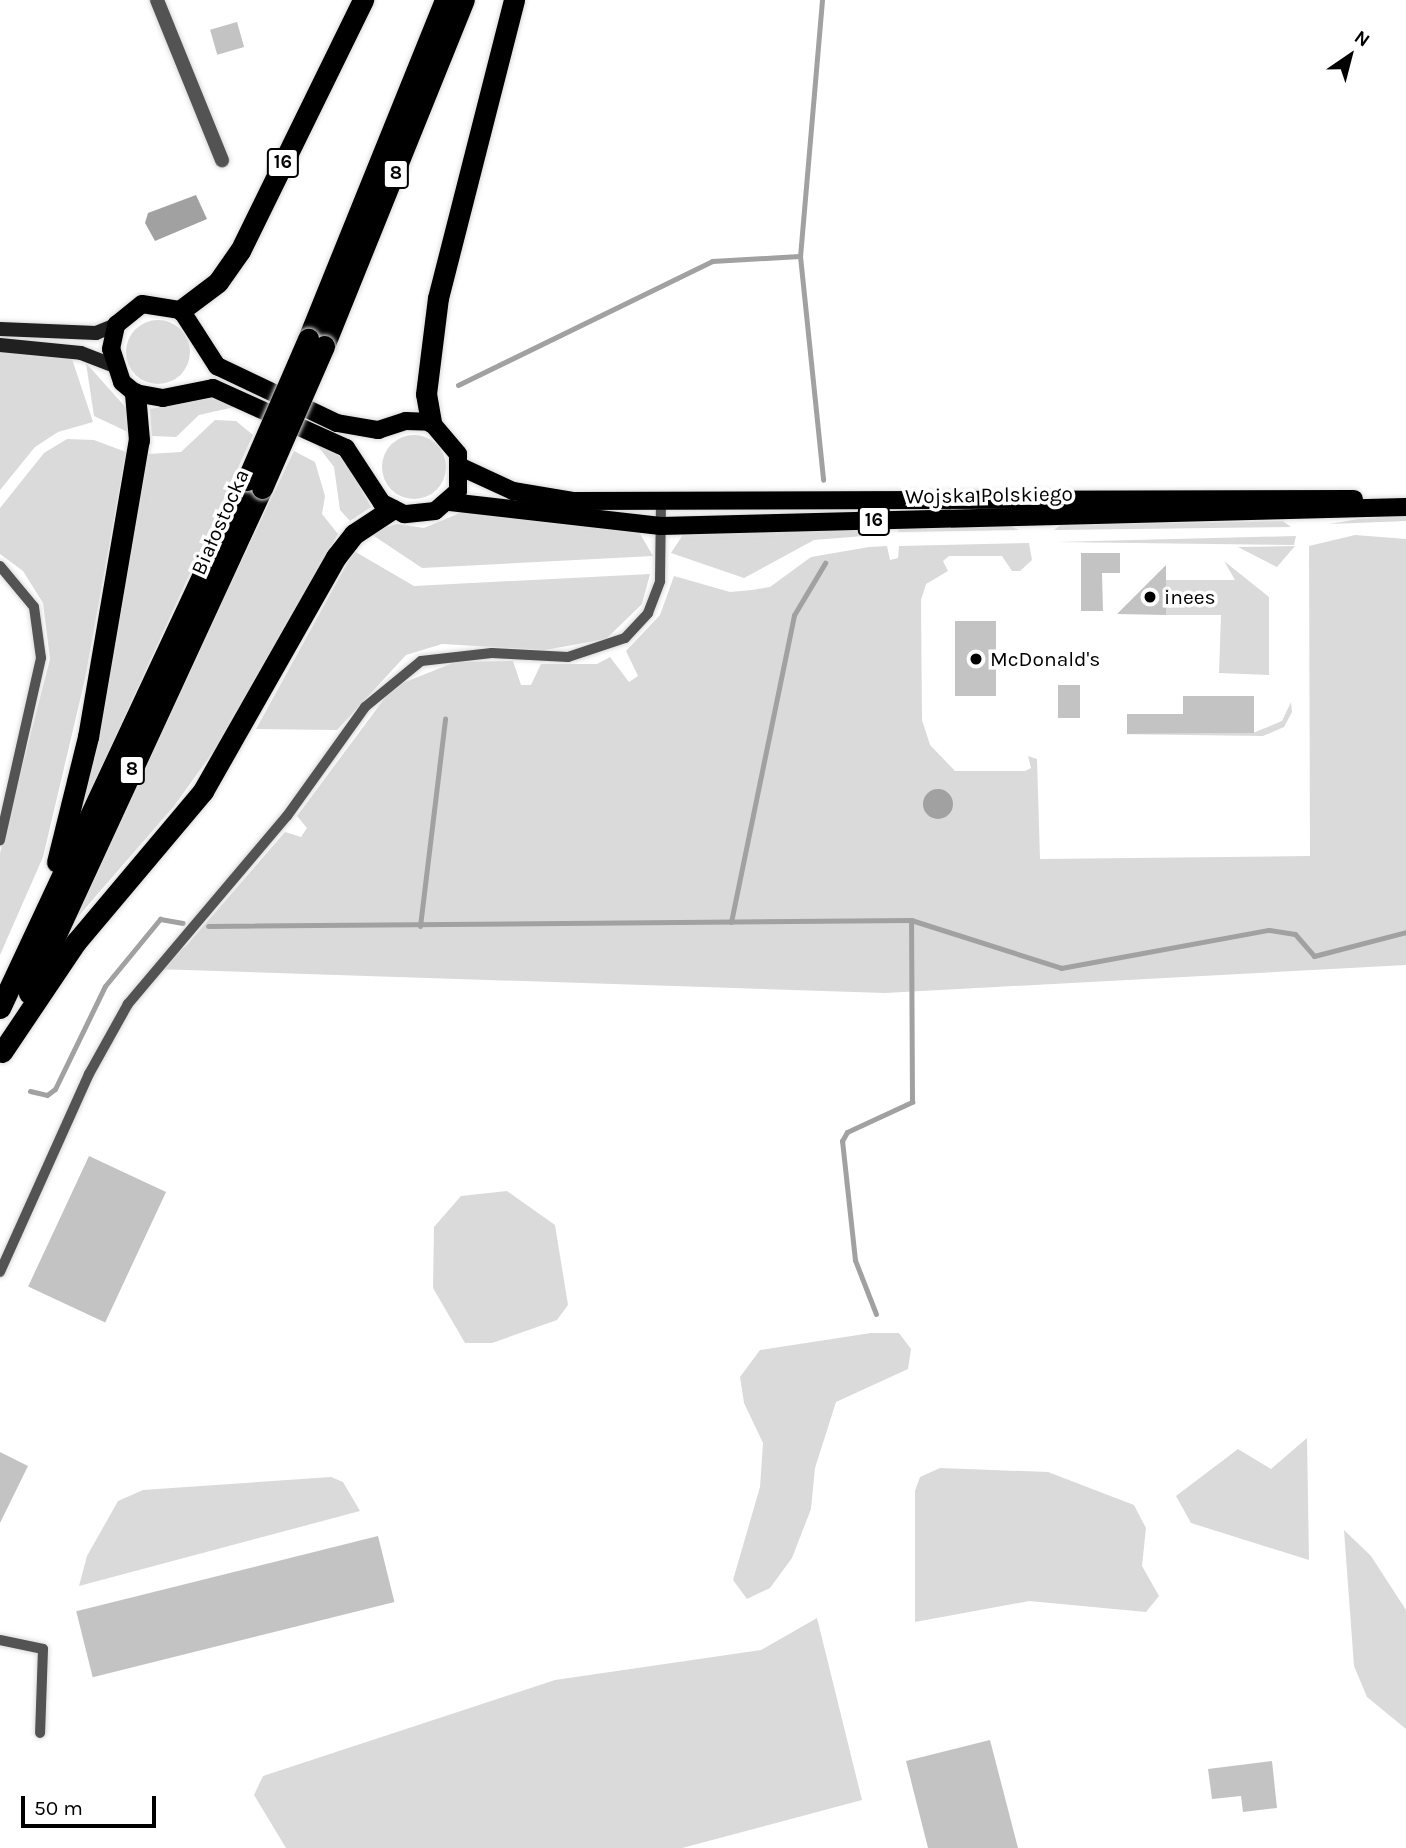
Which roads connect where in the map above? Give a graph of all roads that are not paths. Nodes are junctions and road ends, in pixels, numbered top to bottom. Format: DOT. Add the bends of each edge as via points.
graph roads {
  1 [pos="157,0"];
  2 [pos="363,0"];
  3 [pos="445,0"];
  4 [pos="464,0"];
  5 [pos="514,0"];
  6 [pos="222,160"];
  7 [pos="181,310"];
  8 [pos="116,325"];
  9 [pos="0,329"];
  10 [pos="316,342"];
  11 [pos="0,345"];
  12 [pos="113,365"];
  13 [pos="135,393"];
  14 [pos="431,422"];
  15 [pos="461,467"];
  16 [pos="255,484"];
  17 [pos="1042,498"];
  18 [pos="661,500"];
  19 [pos="450,502"];
  20 [pos="1406,504"];
  21 [pos="392,509"];
  22 [pos="1042,517"];
  23 [pos="661,526"];
  24 [pos="0,566"];
  25 [pos="0,840"];
  26 [pos="39,924"];
  27 [pos="0,1008"];
  28 [pos="1,1053"];
  29 [pos="0,1272"];
  30 [pos="0,1640"];
  31 [pos="40,1734"];
  1 -- 6 [label="street"];
  2 -- 7 [label="highway, 16" via="240,251 218,282"];
  3 -- 10 [label="highway, Białostocka / 8"];
  4 -- 10 [label="highway, Białostocka / 8"];
  5 -- 14 [label="highway" via="438,298 426,394"];
  7 -- 8 [label="main road" via="142,304"];
  7 -- 14 [label="main road" via="217,366 230,375 350,428"];
  8 -- 9 [label="main road" via="96,333"];
  8 -- 12 [label="main road"];
  10 -- 16 [label="highway, Białostocka / 8, bridge"];
  11 -- 12 [label="main road" via="81,353"];
  12 -- 13 [label="main road"];
  13 -- 21 [label="main road" via="163,398 200,387 226,394 346,448"];
  13 -- 26 [label="highway" via="139,440 88,737"];
  14 -- 15 [label="main road" via="453,441"];
  15 -- 18 [label="main road, Wojska Polskiego / 16" via="535,496"];
  15 -- 19 [label="main road"];
  16 -- 26 [label="highway, Białostocka / 8"];
  16 -- 28 [label="highway, Białostocka / 8"];
  17 -- 18 [label="main road, Wojska Polskiego / 16"];
  17 -- 20 [label="main road, Wojska Polskiego / 16"];
  17 -- 22 [label="main road"];
  18 -- 23 [label="lane"];
  19 -- 21 [label="main road, 16" via="420,516"];
  19 -- 23 [label="main road, Wojska Polskiego / 16"];
  20 -- 22 [label="main road, Wojska Polskiego / 16"];
  21 -- 28 [label="highway" via="354,534 336,557 221,765 76,942"];
  22 -- 23 [label="main road, Wojska Polskiego / 16"];
  23 -- 29 [label="lane" via="656,597 640,623 610,648 568,657 492,653 421,661 365,707 287,816 128,1004 89,1074"];
  24 -- 25 [label="lane" via="34,607 41,658"];
  26 -- 27 [label="highway, Białostocka / 8"];
  30 -- 31 [label="lane" via="43,1649"];
}
